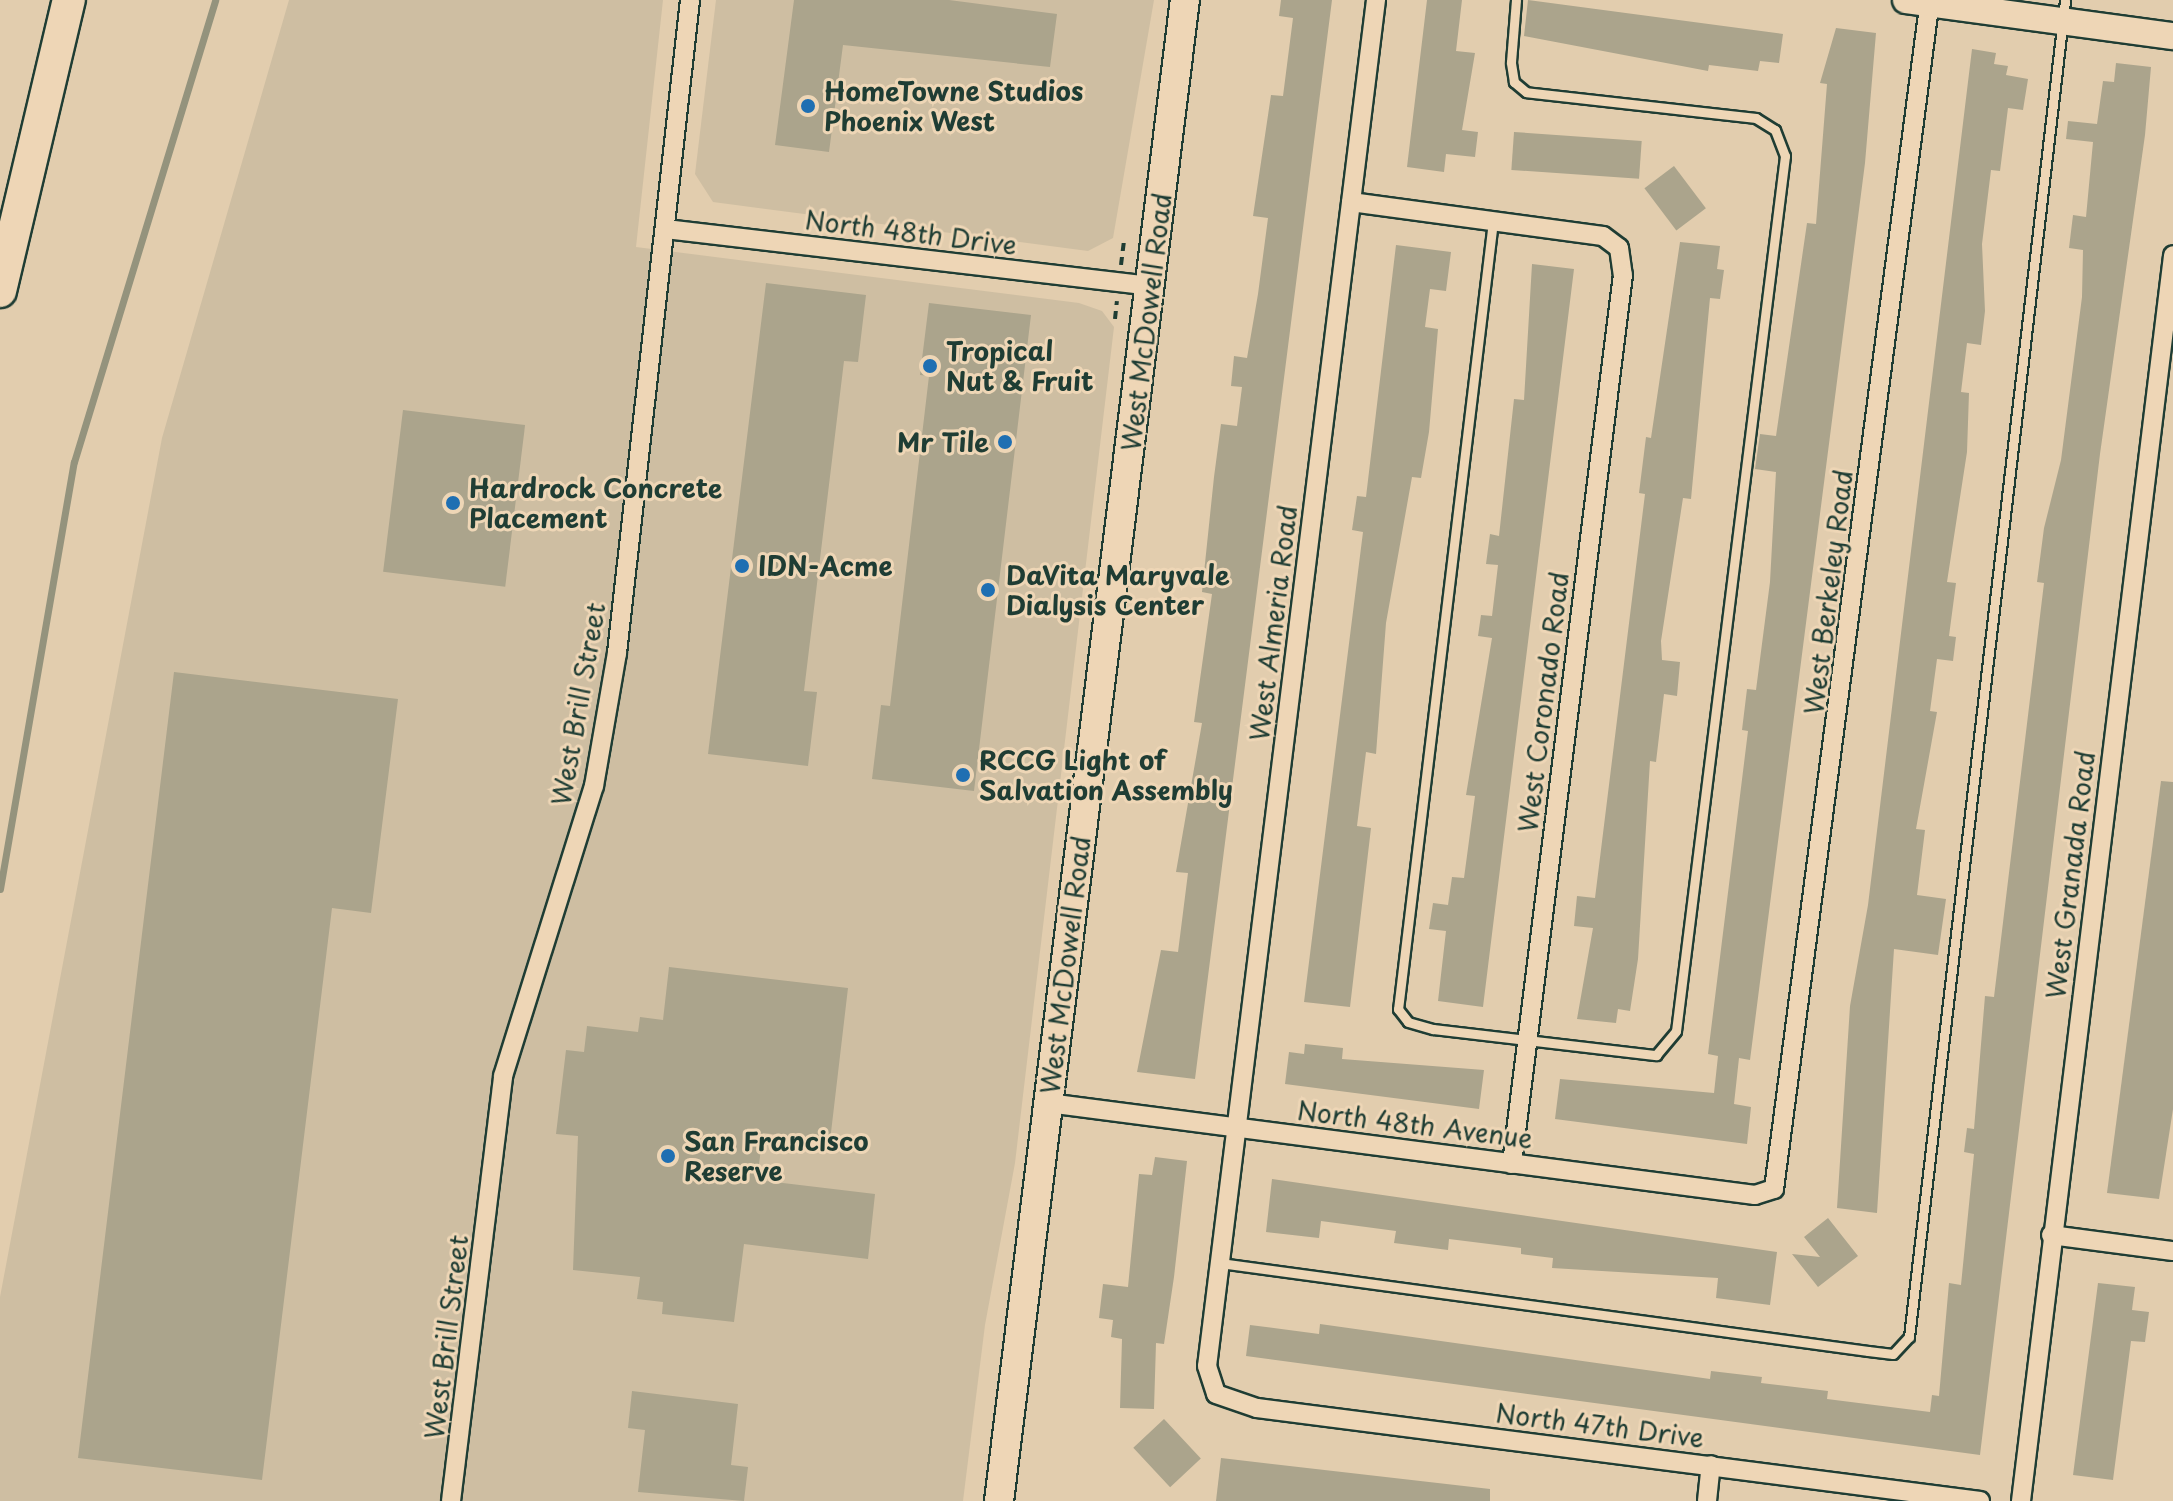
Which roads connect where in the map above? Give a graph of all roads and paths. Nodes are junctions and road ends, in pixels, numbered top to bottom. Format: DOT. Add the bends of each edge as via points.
graph roads {
  1 [pos="69,0"];
  2 [pos="690,0"];
  3 [pos="1185,0"];
  4 [pos="1376,0"];
  5 [pos="1516,0"];
  6 [pos="1922,1"];
  7 [pos="2064,10"];
  8 [pos="2173,36"];
  9 [pos="1351,202"];
  10 [pos="1493,221"];
  11 [pos="666,229"];
  12 [pos="2173,255"];
  13 [pos="1150,286"];
  14 [pos="0,291"];
  15 [pos="1527,1039"];
  16 [pos="1048,1103"];
  17 [pos="1238,1127"];
  18 [pos="1512,1164"];
  19 [pos="1774,1189"];
  20 [pos="2051,1235"];
  21 [pos="2173,1251"];
  22 [pos="1220,1263"];
  23 [pos="1216,1394"];
  24 [pos="1711,1465"];
  25 [pos="451,1501"];
  26 [pos="999,1501"];
  27 [pos="1707,1501"];
  28 [pos="1980,1501"];
  29 [pos="2021,1501"];
  1 -- 14 [label="highway"];
  2 -- 11 [label="street, West Brill Street"];
  3 -- 13 [label="main road, West McDowell Road"];
  4 -- 9 [label="street, West Almeria Road"];
  5 -- 15 [label="lane" via="1511,62 1514,82 1526,92 1756,118 1775,130 1785,156 1676,1031 1656,1055"];
  6 -- 7 [label="street"];
  6 -- 19 [label="street, West Berkeley Road"];
  7 -- 8 [label="street"];
  7 -- 22 [label="lane" via="1909,1337 1893,1354"];
  9 -- 10 [label="street"];
  9 -- 17 [label="street, West Almeria Road"];
  10 -- 15 [label="street, West Coronado Road" via="1603,236 1619,248 1623,275"];
  10 -- 15 [label="lane" via="1398,1009 1408,1022 1433,1029"];
  11 -- 13 [label="street, North 48th Drive"];
  11 -- 25 [label="street, West Brill Street" via="598,771 503,1076"];
  12 -- 20 [label="street, West Granada Road"];
  13 -- 16 [label="main road, West McDowell Road"];
  15 -- 18 [label="street, West Coronado Road"];
  16 -- 17 [label="street, North 48th Avenue"];
  16 -- 26 [label="main road, West McDowell Road"];
  17 -- 18 [label="street, North 48th Avenue"];
  17 -- 22 [label="street, West Almeria Road"];
  18 -- 19 [label="street, North 48th Avenue" via="1755,1195"];
  20 -- 21 [label="street"];
  20 -- 29 [label="street, West Granada Road"];
  22 -- 23 [label="street, West Almeria Road" via="1207,1366"];
  23 -- 24 [label="street, North 47th Drive" via="1257,1408"];
  24 -- 27 [label="street"];
  24 -- 28 [label="street, North 47th Drive"];
}
